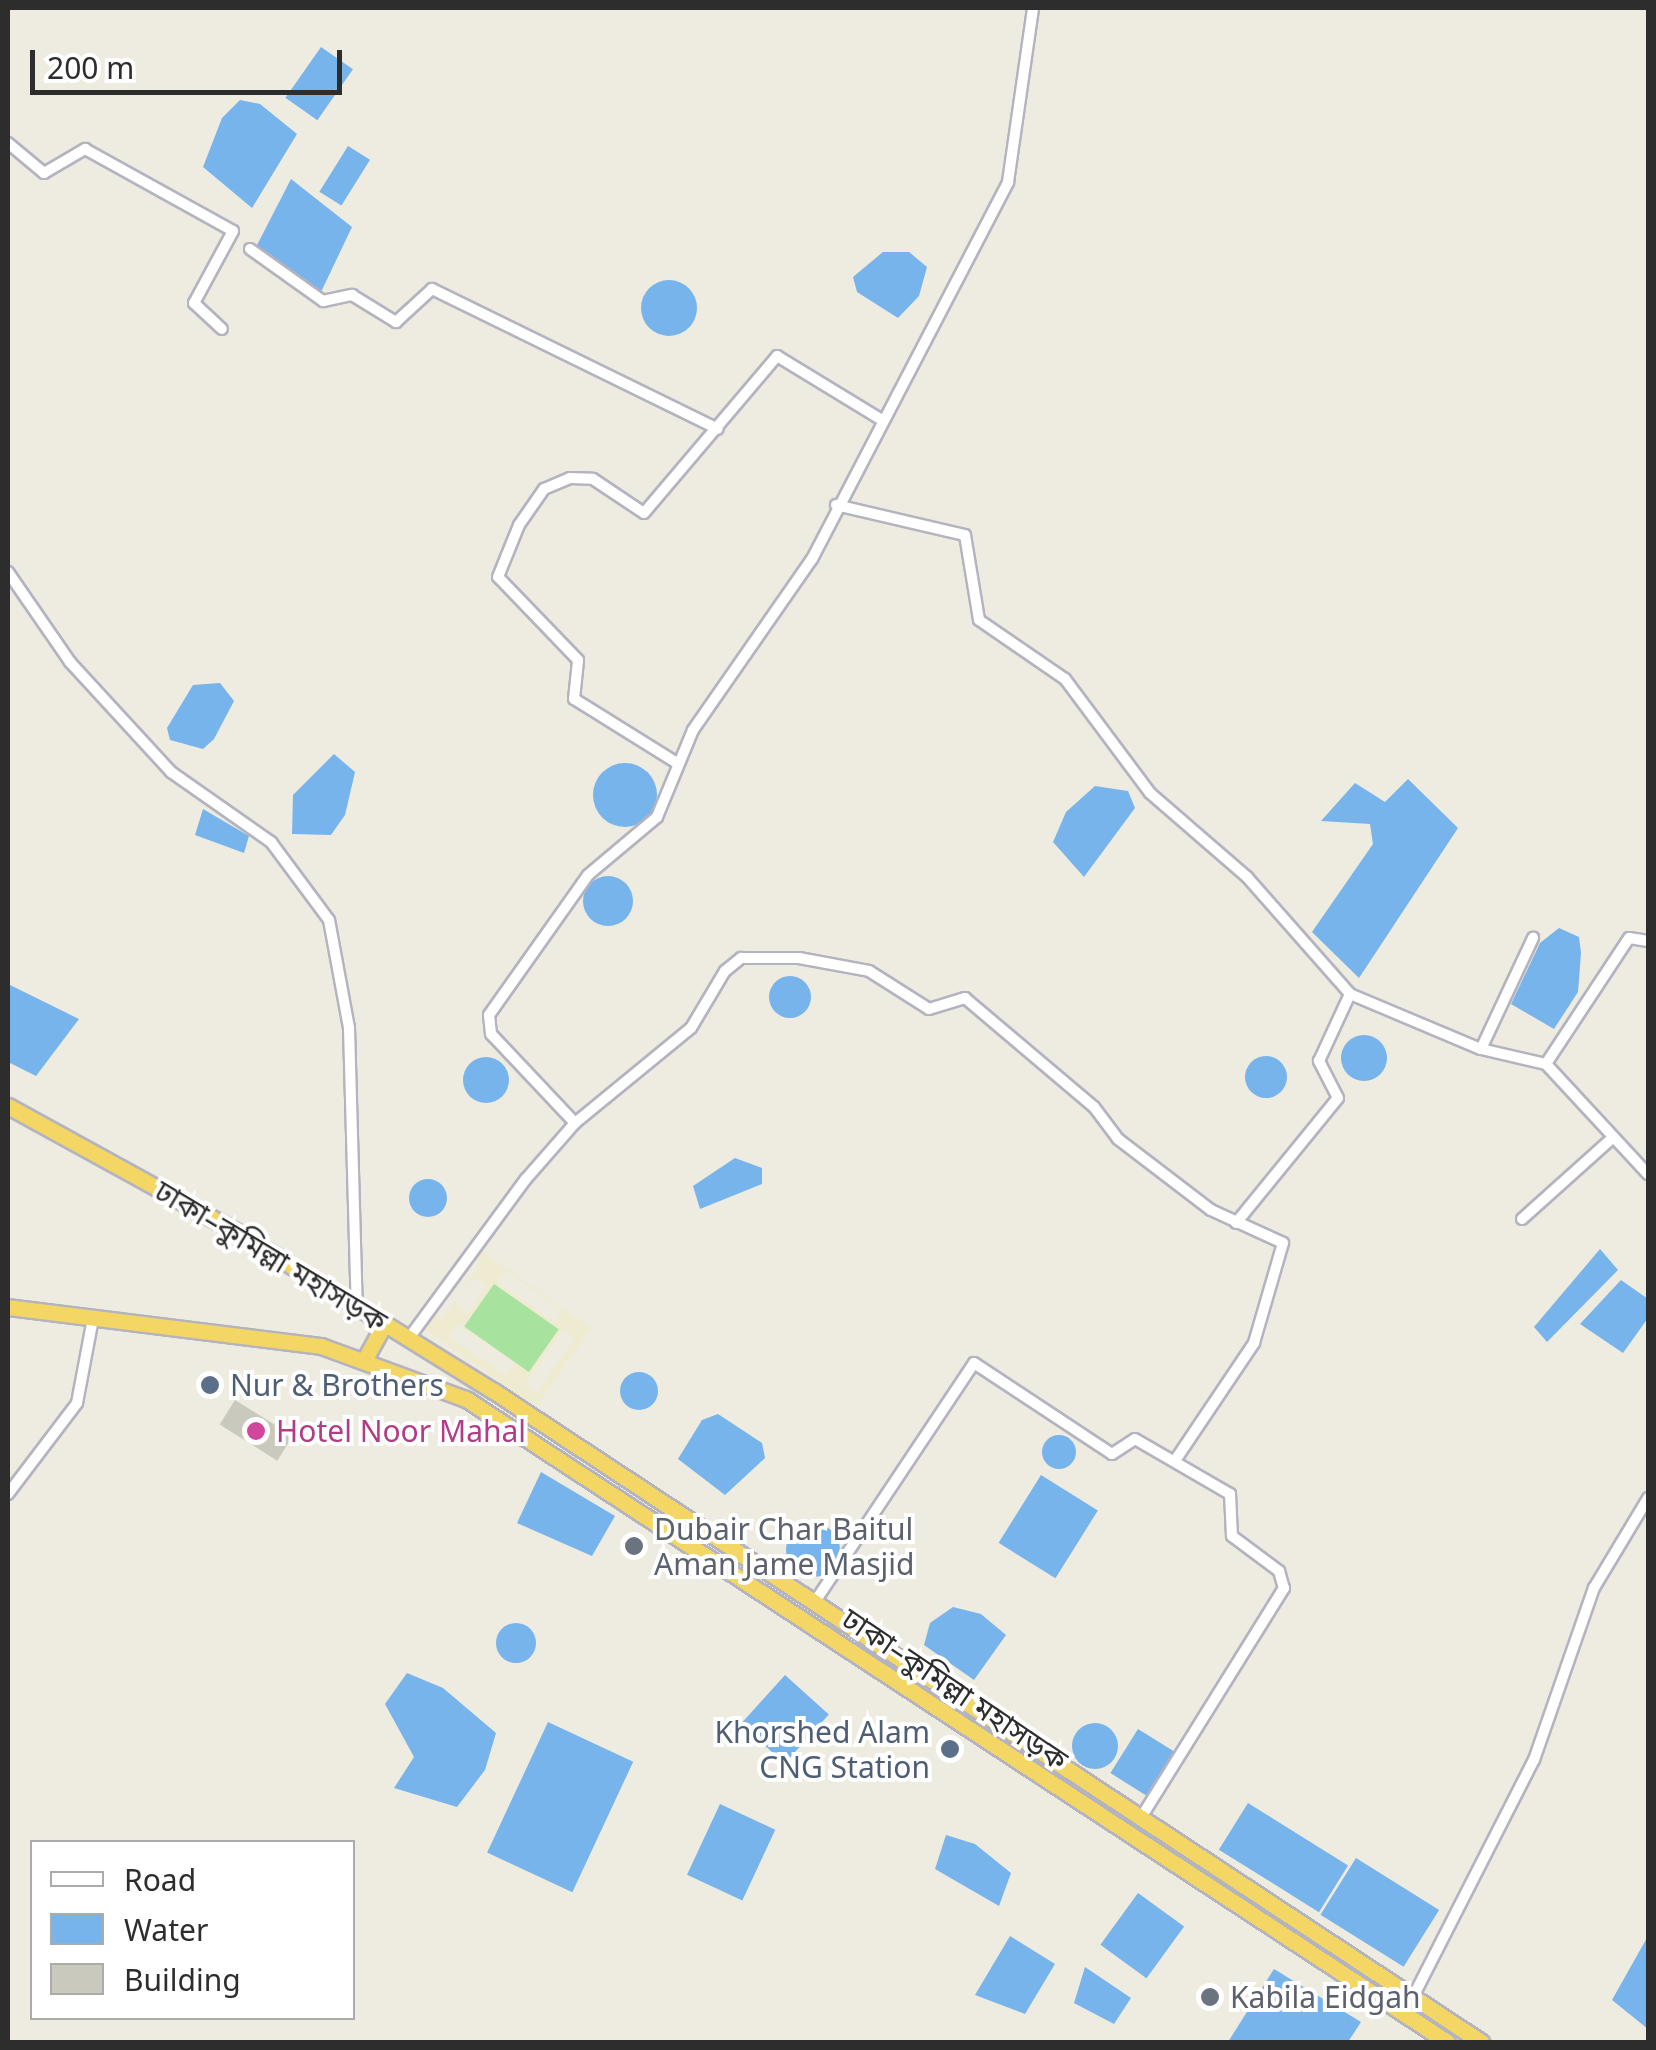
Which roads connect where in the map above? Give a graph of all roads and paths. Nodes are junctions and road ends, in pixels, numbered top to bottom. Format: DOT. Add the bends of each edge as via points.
graph roads {
  1 [pos="1034,8"];
  2 [pos="8,143"];
  3 [pos="250,250"];
  4 [pos="222,328"];
  5 [pos="882,420"];
  6 [pos="718,429"];
  7 [pos="836,505"];
  8 [pos="8,572"];
  9 [pos="677,763"];
  10 [pos="1533,938"];
  11 [pos="1648,941"];
  12 [pos="1350,994"];
  13 [pos="1481,1049"];
  14 [pos="1546,1064"];
  15 [pos="8,1106"];
  16 [pos="575,1124"];
  17 [pos="1610,1140"];
  18 [pos="1648,1174"];
  19 [pos="1522,1219"];
  20 [pos="1236,1223"];
  21 [pos="356,1306"];
  22 [pos="8,1307"];
  23 [pos="93,1318"];
  24 [pos="385,1323"];
  25 [pos="409,1338"];
  26 [pos="366,1356"];
  27 [pos="397,1367"];
  28 [pos="1176,1458"];
  29 [pos="8,1494"];
  30 [pos="1648,1498"];
  31 [pos="818,1597"];
  32 [pos="1144,1814"];
  33 [pos="1412,1999"];
  34 [pos="1447,2042"];
  35 [pos="1481,2042"];
  1 -- 5 [label="street" via="1008,182"];
  2 -- 4 [label="street" via="44,173 85,149 232,231 194,303"];
  3 -- 6 [label="street" via="323,300 352,295 396,322 432,289"];
  5 -- 6 [label="street" via="777,356"];
  5 -- 7 [label="street"];
  6 -- 9 [label="street" via="680,460 644,513 592,479 544,488 498,577 578,660 574,699"];
  7 -- 9 [label="street" via="775,621"];
  7 -- 12 [label="street" via="965,535 979,620 1065,679 1150,793 1247,877"];
  8 -- 21 [label="street" via="70,662 172,772 271,842 328,920 349,1028"];
  9 -- 16 [label="street" via="657,817 588,875 486,1024"];
  10 -- 13 [label="street"];
  11 -- 14 [label="street" via="1629,938"];
  12 -- 13 [label="street"];
  12 -- 20 [label="street" via="1319,1062 1338,1098"];
  13 -- 14 [label="street"];
  14 -- 17 [label="street"];
  15 -- 21 [label="highway, ঢাকা–কুমিল্লা মহাসড়ক"];
  16 -- 20 [label="street" via="691,1028 741,958 799,958 870,971 929,1009 966,998 1081,1094 1118,1139"];
  16 -- 25 [label="street"];
  17 -- 18 [label="street"];
  17 -- 19 [label="street"];
  20 -- 28 [label="street" via="1284,1246 1254,1343"];
  21 -- 24 [label="highway, ঢাকা–কুমিল্লা মহাসড়ক"];
  22 -- 23 [label="highway, ঢাকা–কুমিল্লা মহাসড়ক"];
  23 -- 26 [label="highway, ঢাকা–কুমিল্লা মহাসড়ক"];
  23 -- 29 [label="street" via="77,1403"];
  24 -- 25 [label="highway, ঢাকা–কুমিল্লা মহাসড়ক"];
  24 -- 26 [label="highway"];
  25 -- 27 [label="highway"];
  25 -- 31 [label="highway, ঢাকা–কুমিল্লা মহাসড়ক"];
  26 -- 27 [label="highway, ঢাকা–কুমিল্লা মহাসড়ক"];
  27 -- 34 [label="highway, ঢাকা–কুমিল্লা মহাসড়ক" via="531,1438"];
  28 -- 31 [label="street" via="1135,1439 1112,1454 974,1363"];
  28 -- 32 [label="street" via="1234,1497 1232,1536 1285,1578"];
  30 -- 33 [label="street" via="1594,1588 1534,1760"];
  31 -- 32 [label="highway, ঢাকা–কুমিল্লা মহাসড়ক"];
  32 -- 33 [label="highway, ঢাকা–কুমিল্লা মহাসড়ক"];
  33 -- 35 [label="highway, ঢাকা–কুমিল্লা মহাসড়ক"];
}
